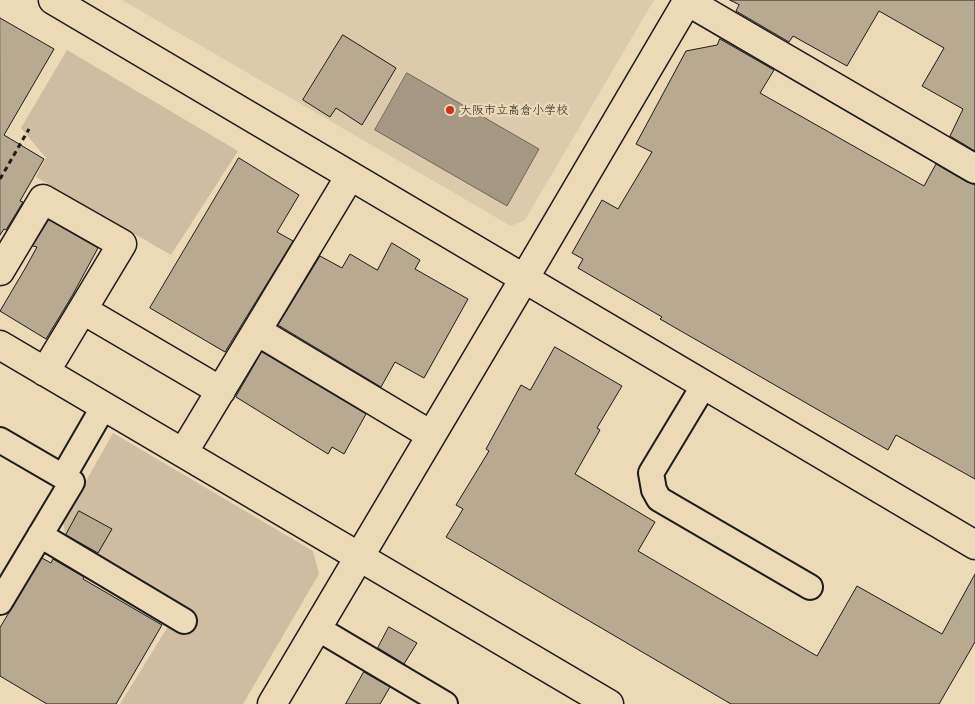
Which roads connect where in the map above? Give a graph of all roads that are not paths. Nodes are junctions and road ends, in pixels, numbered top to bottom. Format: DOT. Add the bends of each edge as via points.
graph roads {
  1 [pos="53,0"];
  2 [pos="688,0"];
  3 [pos="975,169"];
  4 [pos="350,176"];
  5 [pos="1,265"];
  6 [pos="524,278"];
  7 [pos="83,310"];
  8 [pos="257,331"];
  9 [pos="0,345"];
  10 [pos="45,372"];
  11 [pos="704,385"];
  12 [pos="221,390"];
  13 [pos="104,406"];
  14 [pos="431,435"];
  15 [pos="0,440"];
  16 [pos="183,454"];
  17 [pos="63,477"];
  18 [pos="40,535"];
  19 [pos="975,545"];
  20 [pos="359,557"];
  21 [pos="810,587"];
  22 [pos="0,602"];
  23 [pos="184,621"];
  24 [pos="317,628"];
  25 [pos="272,704"];
  26 [pos="446,704"];
  27 [pos="609,704"];
  1 -- 4 [label="street"];
  2 -- 3 [label="street"];
  2 -- 6 [label="street"];
  4 -- 6 [label="street"];
  4 -- 8 [label="street"];
  5 -- 7 [label="street" via="43,198 122,244"];
  6 -- 11 [label="street"];
  6 -- 14 [label="street"];
  7 -- 10 [label="street"];
  7 -- 12 [label="street"];
  8 -- 12 [label="street"];
  8 -- 14 [label="street"];
  9 -- 10 [label="street"];
  10 -- 13 [label="street"];
  11 -- 19 [label="street"];
  11 -- 21 [label="lane" via="651,473 654,490 659,499"];
  12 -- 16 [label="street"];
  13 -- 16 [label="street"];
  13 -- 17 [label="lane"];
  14 -- 20 [label="street"];
  15 -- 17 [label="lane"];
  16 -- 20 [label="street"];
  17 -- 18 [label="lane" via="72,482"];
  18 -- 22 [label="lane"];
  18 -- 23 [label="lane"];
  20 -- 24 [label="street"];
  20 -- 27 [label="street"];
  24 -- 25 [label="street"];
  24 -- 26 [label="lane"];
}
